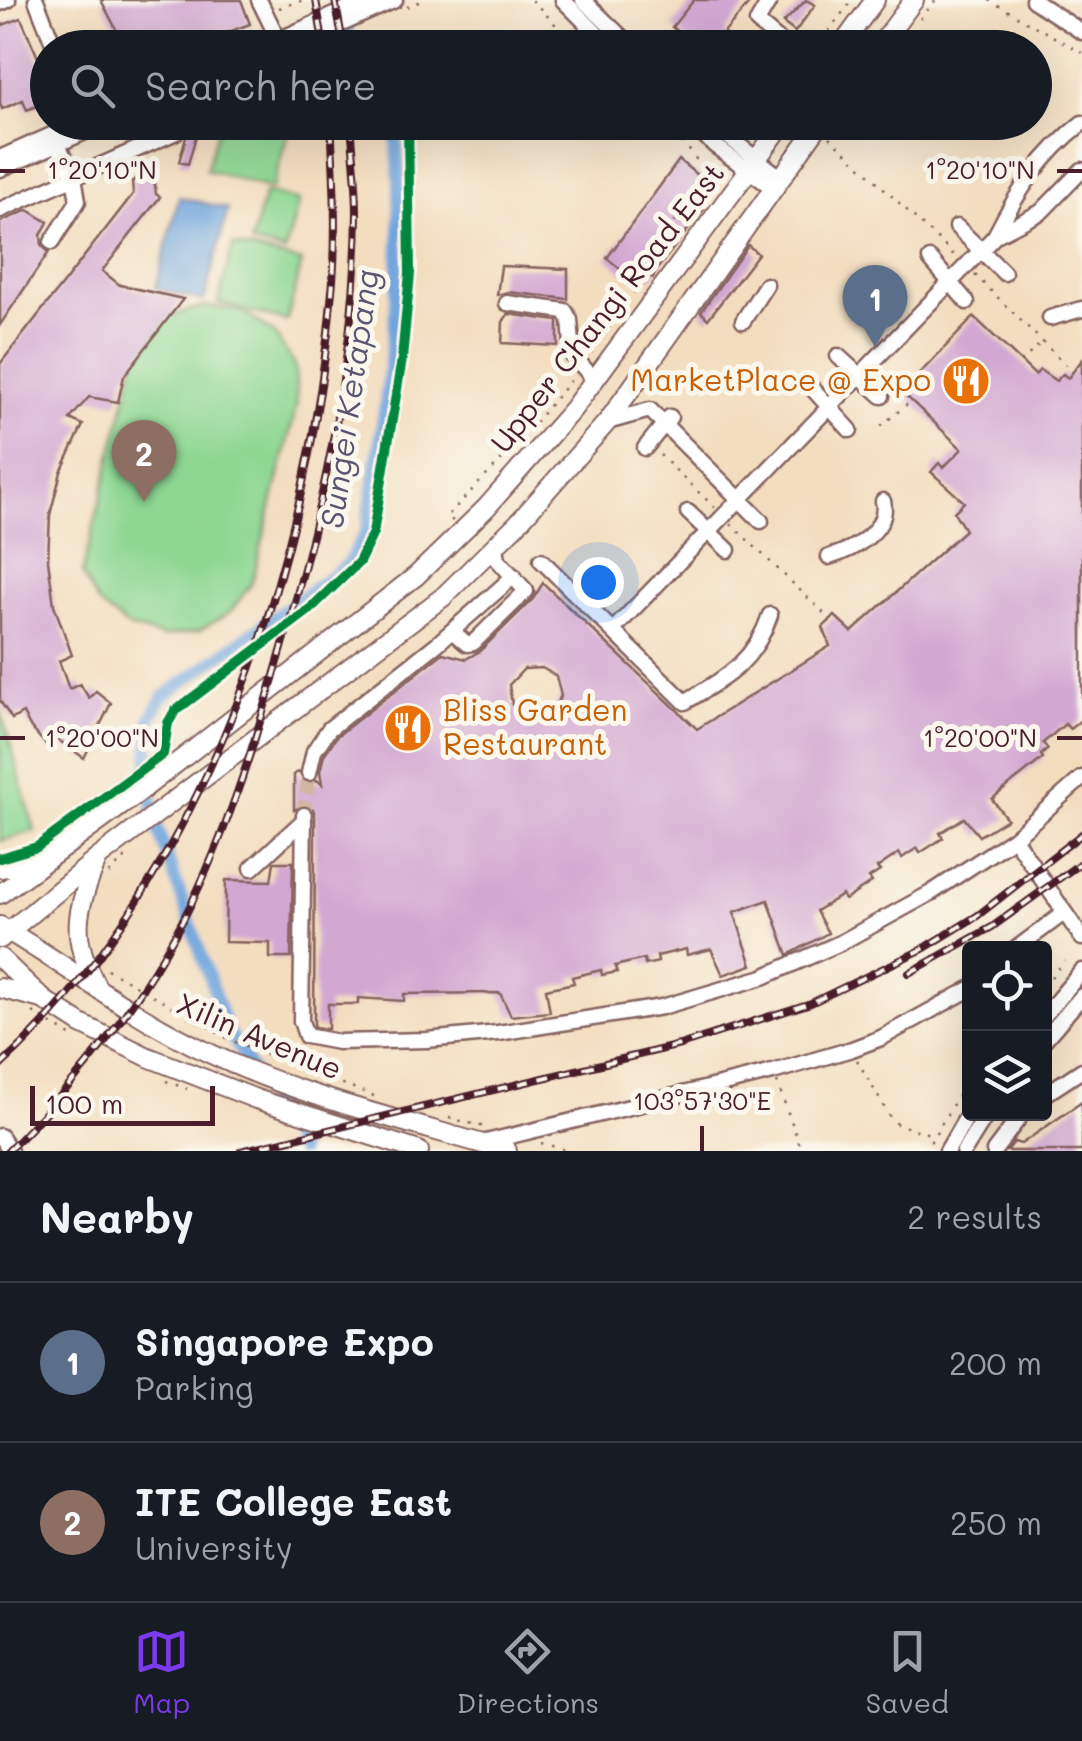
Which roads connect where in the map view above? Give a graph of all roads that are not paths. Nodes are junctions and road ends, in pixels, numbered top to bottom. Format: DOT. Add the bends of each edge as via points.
graph roads {
  1 [pos="8,0"];
  2 [pos="36,0"];
  3 [pos="395,0"];
  4 [pos="563,0"];
  5 [pos="583,0"];
  6 [pos="770,0"];
  7 [pos="874,0"];
  8 [pos="914,0"];
  9 [pos="1034,0"];
  10 [pos="264,2"];
  11 [pos="0,3"];
  12 [pos="361,7"];
  13 [pos="48,30"];
  14 [pos="276,30"];
  15 [pos="314,30"];
  16 [pos="593,30"];
  17 [pos="614,30"];
  18 [pos="766,30"];
  19 [pos="853,30"];
  20 [pos="892,30"];
  21 [pos="1082,32"];
  22 [pos="1082,124"];
  23 [pos="55,140"];
  24 [pos="158,140"];
  25 [pos="715,140"];
  26 [pos="727,140"];
  27 [pos="771,140"];
  28 [pos="817,140"];
  29 [pos="0,158"];
  30 [pos="752,166"];
  31 [pos="0,169"];
  32 [pos="1082,170"];
  33 [pos="74,177"];
  34 [pos="776,183"];
  35 [pos="0,210"];
  36 [pos="958,227"];
  37 [pos="996,235"];
  38 [pos="52,242"];
  39 [pos="982,250"];
  40 [pos="930,259"];
  41 [pos="1004,273"];
  42 [pos="950,283"];
  43 [pos="766,285"];
  44 [pos="967,302"];
  45 [pos="507,303"];
  46 [pos="1082,309"];
  47 [pos="1050,318"];
  48 [pos="742,321"];
  49 [pos="838,356"];
  50 [pos="588,373"];
  51 [pos="859,376"];
  52 [pos="812,388"];
  53 [pos="882,396"];
  54 [pos="829,406"];
  55 [pos="668,420"];
  56 [pos="608,422"];
  57 [pos="850,430"];
  58 [pos="645,448"];
  59 [pos="740,500"];
  60 [pos="884,501"];
  61 [pos="688,512"];
  62 [pos="762,521"];
  63 [pos="708,532"];
  64 [pos="496,545"];
  65 [pos="728,550"];
  66 [pos="829,557"];
  67 [pos="542,560"];
  68 [pos="472,568"];
  69 [pos="511,579"];
  70 [pos="770,615"];
  71 [pos="613,630"];
  72 [pos="452,631"];
  73 [pos="309,773"];
  74 [pos="1082,778"];
  75 [pos="1010,841"];
  76 [pos="98,858"];
  77 [pos="47,860"];
  78 [pos="0,868"];
  79 [pos="252,868"];
  80 [pos="0,894"];
  81 [pos="1064,913"];
  82 [pos="3,932"];
  83 [pos="1082,938"];
  84 [pos="1026,941"];
  85 [pos="0,958"];
  86 [pos="1082,971"];
  87 [pos="0,988"];
  88 [pos="100,992"];
  89 [pos="962,993"];
  90 [pos="1082,996"];
  91 [pos="44,1000"];
  92 [pos="1052,1007"];
  93 [pos="1052,1031"];
  94 [pos="1082,1070"];
  95 [pos="1052,1090"];
  96 [pos="964,1121"];
  97 [pos="983,1121"];
  98 [pos="1017,1121"];
  99 [pos="0,1136"];
  100 [pos="512,1144"];
  101 [pos="10,1151"];
  102 [pos="419,1151"];
  103 [pos="947,1151"];
  104 [pos="964,1151"];
  105 [pos="994,1151"];
  1 -- 11 [label="street"];
  2 -- 13 [label="street"];
  3 -- 12 [label="street"];
  4 -- 16 [label="street"];
  5 -- 17 [label="street"];
  6 -- 18 [label="street" via="756,22"];
  7 -- 19 [label="main road"];
  8 -- 20 [label="main road"];
  9 -- 21 [label="street"];
  10 -- 14 [label="street"];
  12 -- 15 [label="street"];
  22 -- 37 [label="street" via="1035,167"];
  23 -- 29 [label="street"];
  23 -- 31 [label="street"];
  23 -- 33 [label="street"];
  24 -- 33 [label="street"];
  25 -- 30 [label="street"];
  26 -- 30 [label="street"];
  27 -- 30 [label="main road, Upper Changi Road East"];
  28 -- 34 [label="main road, Upper Changi Road East"];
  30 -- 34 [label="street"];
  30 -- 50 [label="main road, Upper Changi Road East"];
  32 -- 37 [label="street" via="1041,212"];
  33 -- 35 [label="street"];
  33 -- 38 [label="street" via="78,200"];
  34 -- 56 [label="main road, Upper Changi Road East"];
  36 -- 39 [label="street"];
  37 -- 39 [label="street"];
  39 -- 41 [label="street"];
  39 -- 42 [label="street"];
  40 -- 42 [label="street"];
  42 -- 44 [label="street"];
  42 -- 51 [label="street"];
  43 -- 48 [label="street"];
  45 -- 50 [label="street" via="565,310 573,356"];
  46 -- 47 [label="street"];
  49 -- 51 [label="street"];
  50 -- 77 [label="main road, Upper Changi Road East" via="548,438 416,576"];
  51 -- 53 [label="street"];
  51 -- 54 [label="street"];
  52 -- 54 [label="street"];
  54 -- 57 [label="street"];
  54 -- 59 [label="street"];
  55 -- 56 [label="street" via="650,410"];
  55 -- 58 [label="street"];
  55 -- 59 [label="street"];
  56 -- 64 [label="main road, Upper Changi Road East"];
  59 -- 62 [label="street"];
  59 -- 63 [label="street"];
  60 -- 66 [label="street" via="878,527"];
  61 -- 63 [label="street"];
  63 -- 65 [label="street"];
  63 -- 71 [label="street"];
  64 -- 68 [label="main road, Upper Changi Road East"];
  64 -- 69 [label="street"];
  67 -- 71 [label="street"];
  68 -- 69 [label="street" via="495,567"];
  68 -- 76 [label="main road, Upper Changi Road East" via="443,597"];
  69 -- 72 [label="street"];
  69 -- 72 [label="street" via="526,591 473,643"];
  70 -- 71 [label="street" via="762,640 736,671 685,702"];
  72 -- 73 [label="street" via="329,730"];
  74 -- 75 [label="street"];
  75 -- 79 [label="street" via="931,893 763,977 572,1024 427,1040 306,1036 304,817"];
  75 -- 81 [label="street" via="1030,858"];
  76 -- 82 [label="main road, Upper Changi Road East"];
  76 -- 88 [label="main road" via="84,892 78,937"];
  77 -- 78 [label="main road"];
  77 -- 80 [label="main road, Upper Changi Road East"];
  81 -- 83 [label="street"];
  81 -- 84 [label="street"];
  82 -- 88 [label="main road, Xilin Avenue"];
  85 -- 91 [label="main road, Xilin Avenue"];
  86 -- 92 [label="street"];
  87 -- 91 [label="main road"];
  88 -- 100 [label="main road, Xilin Avenue" via="193,1045"];
  89 -- 100 [label="street" via="852,1049"];
  90 -- 93 [label="street"];
  91 -- 102 [label="main road, Xilin Avenue" via="148,1056"];
  94 -- 95 [label="street"];
  96 -- 103 [label="street"];
  97 -- 104 [label="street"];
  98 -- 105 [label="street"];
  99 -- 101 [label="street"];
}
